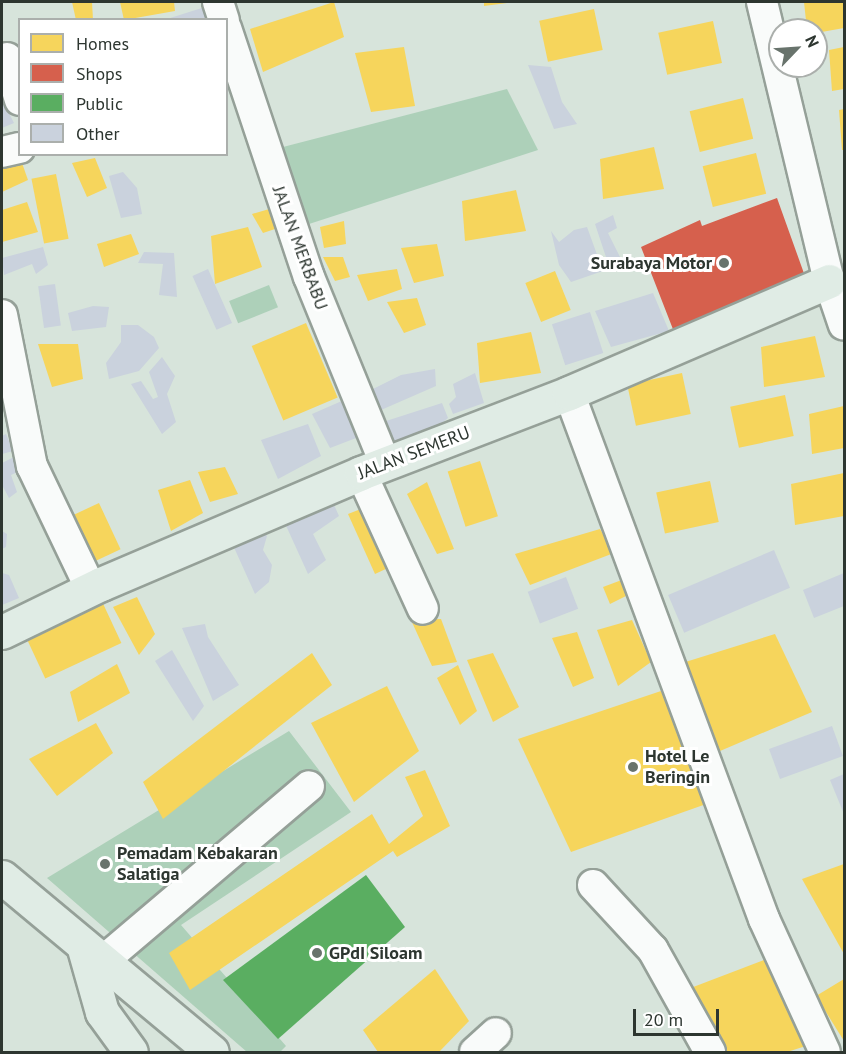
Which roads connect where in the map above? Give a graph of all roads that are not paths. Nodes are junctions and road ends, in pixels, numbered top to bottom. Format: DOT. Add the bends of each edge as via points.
graph roads {
  1 [pos="218,2"];
  2 [pos="762,2"];
  3 [pos="223,18"];
  4 [pos="228,40"];
  5 [pos="7,58"];
  6 [pos="236,88"];
  7 [pos="18,94"];
  8 [pos="18,148"];
  9 [pos="2,152"];
  10 [pos="837,278"];
  11 [pos="2,315"];
  12 [pos="844,325"];
  13 [pos="569,393"];
  14 [pos="373,468"];
  15 [pos="91,589"];
  16 [pos="423,609"];
  17 [pos="2,632"];
  18 [pos="309,786"];
  19 [pos="2,878"];
  20 [pos="593,885"];
  21 [pos="93,953"];
  22 [pos="131,1053"];
  23 [pos="212,1053"];
  24 [pos="710,1053"];
  25 [pos="825,1053"];
  1 -- 3 [label="street"];
  2 -- 10 [label="street"];
  4 -- 6 [label="street, JALAN MERBABU"];
  5 -- 7 [label="street"];
  6 -- 14 [label="street, JALAN MERBABU" via="309,277"];
  8 -- 9 [label="street"];
  10 -- 12 [label="street"];
  10 -- 13 [label="main road, JALAN SEMERU"];
  11 -- 15 [label="street" via="32,466"];
  13 -- 14 [label="main road, JALAN SEMERU"];
  13 -- 25 [label="street" via="764,919"];
  14 -- 15 [label="main road, JALAN SEMERU"];
  14 -- 16 [label="street, JALAN MERBABU"];
  15 -- 17 [label="main road, JALAN SEMERU"];
  18 -- 21 [label="street"];
  19 -- 21 [label="main road"];
  20 -- 24 [label="street" via="654,950"];
  21 -- 22 [label="main road" via="102,1012"];
  21 -- 23 [label="main road"];
}
